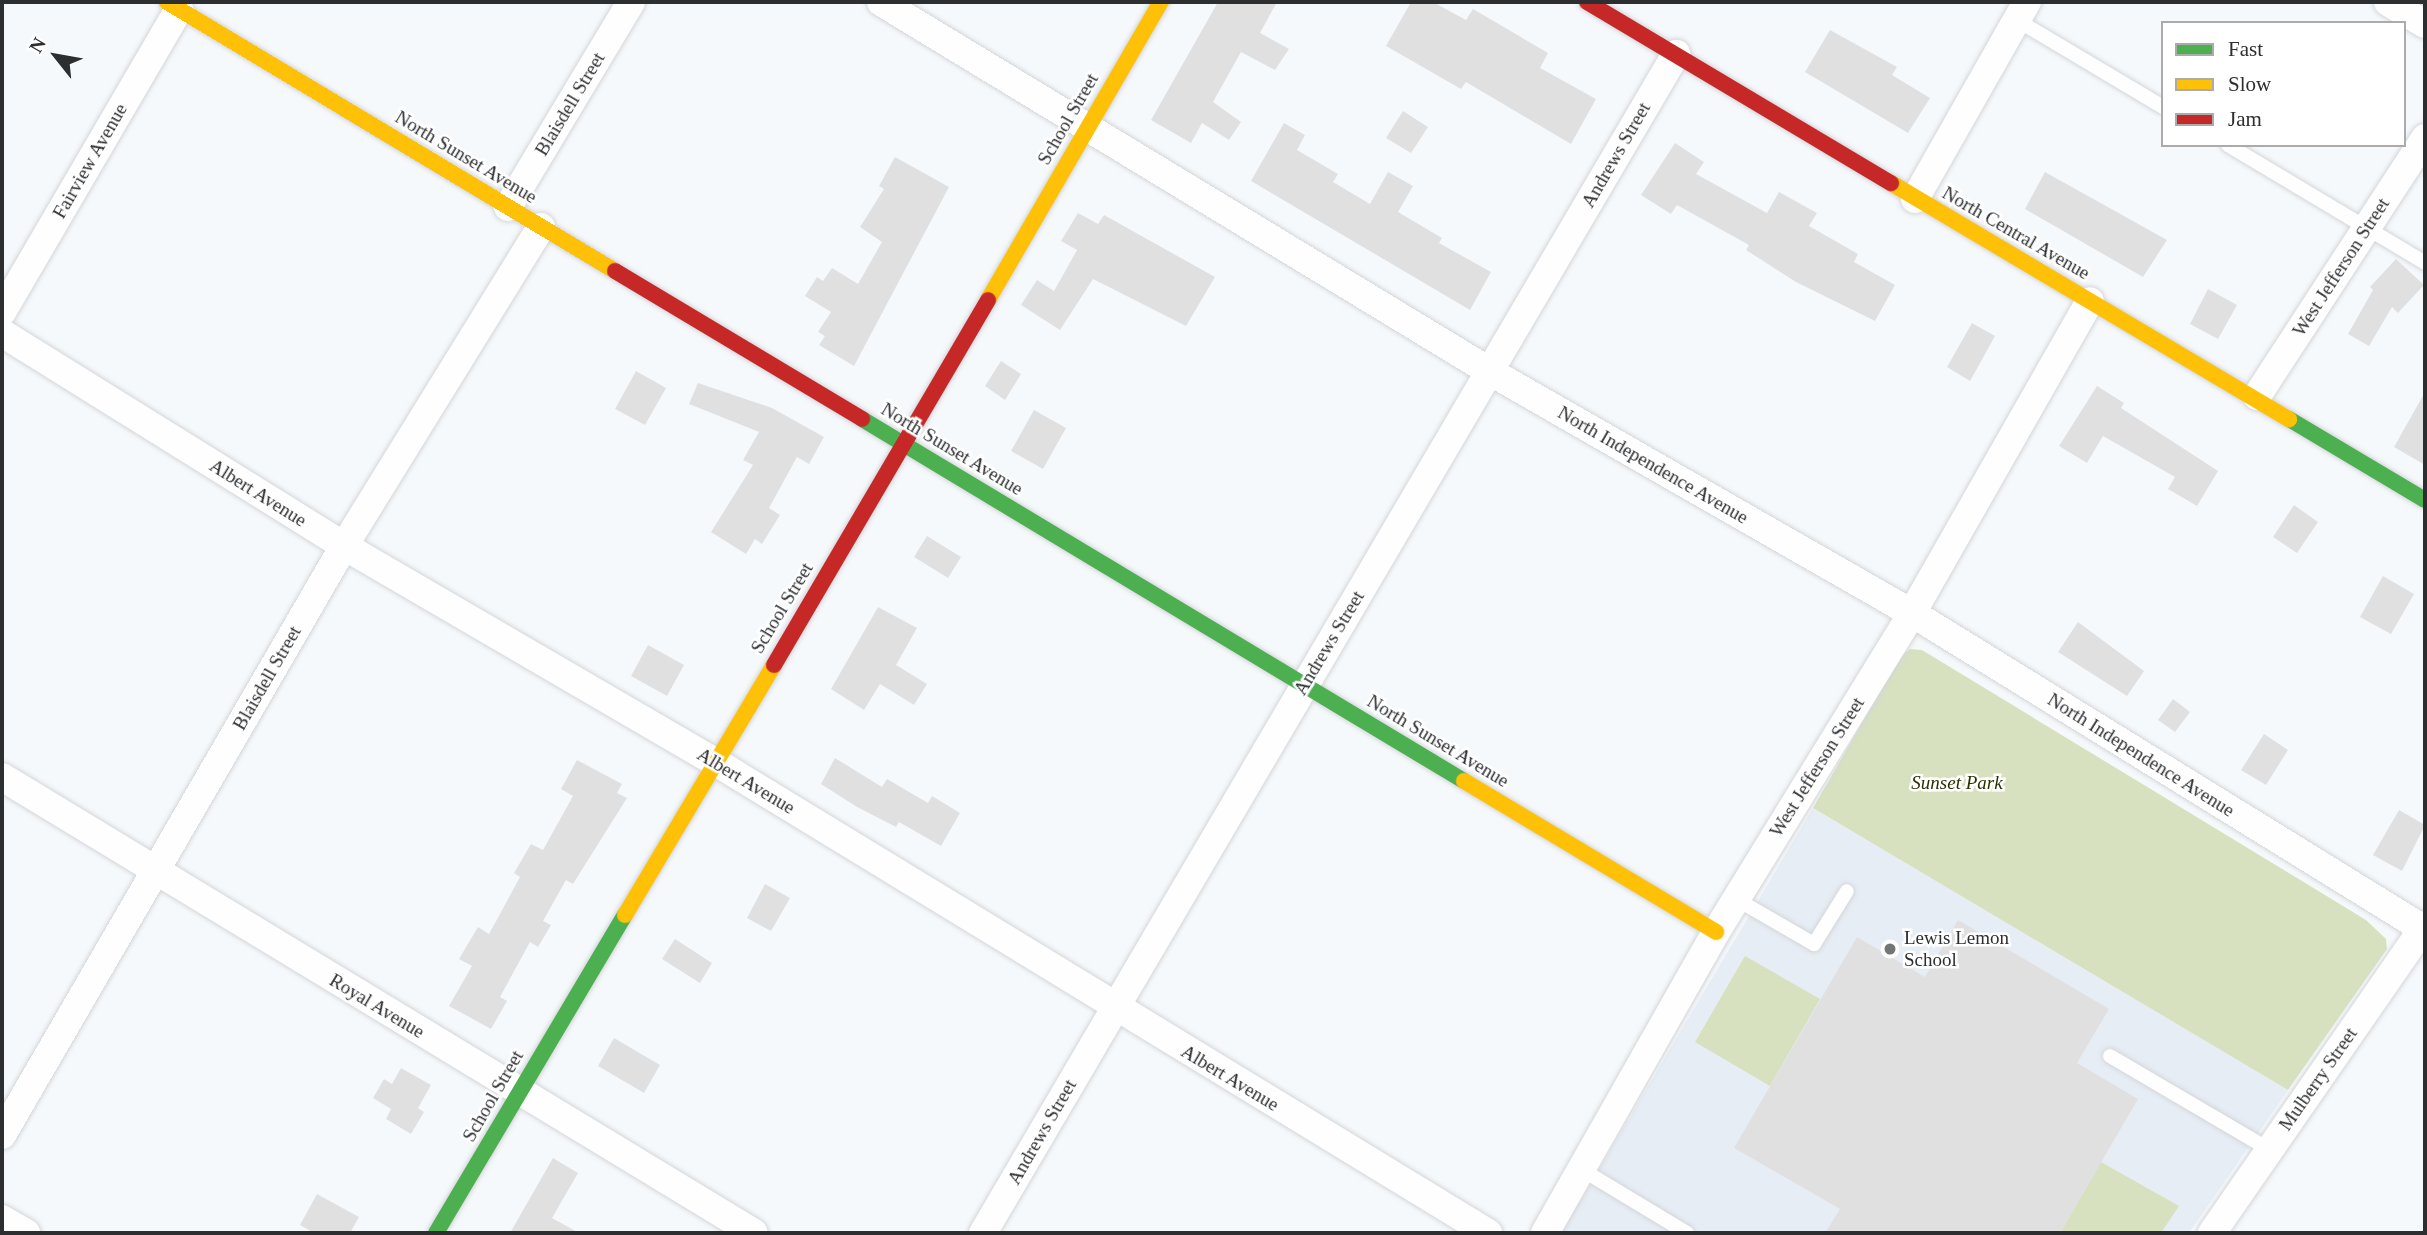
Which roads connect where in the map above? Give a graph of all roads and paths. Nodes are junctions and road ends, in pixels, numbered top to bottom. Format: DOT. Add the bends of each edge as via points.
graph roads {
  1 [pos="631,2"];
  2 [pos="881,2"];
  3 [pos="1161,2"];
  4 [pos="1587,2"];
  5 [pos="2388,2"];
  6 [pos="173,5"];
  7 [pos="2022,11"];
  8 [pos="2425,23"];
  9 [pos="1676,54"];
  10 [pos="2161,106"];
  11 [pos="1089,124"];
  12 [pos="2425,138"];
  13 [pos="2231,147"];
  14 [pos="1916,200"];
  15 [pos="508,207"];
  16 [pos="541,227"];
  17 [pos="2366,227"];
  18 [pos="2425,263"];
  19 [pos="2090,300"];
  20 [pos="2,312"];
  21 [pos="2,333"];
  22 [pos="1489,371"];
  23 [pos="2257,396"];
  24 [pos="904,445"];
  25 [pos="2425,500"];
  26 [pos="344,546"];
  27 [pos="1912,613"];
  28 [pos="1304,684"];
  29 [pos="714,761"];
  30 [pos="2,778"];
  31 [pos="155,870"];
  32 [pos="1847,891"];
  33 [pos="1736,899"];
  34 [pos="2425,928"];
  35 [pos="1716,932"];
  36 [pos="1114,1008"];
  37 [pos="2110,1056"];
  38 [pos="519,1093"];
  39 [pos="2,1135"];
  40 [pos="2270,1150"];
  41 [pos="1581,1169"];
  42 [pos="2,1219"];
  43 [pos="2220,1230"];
  44 [pos="26,1233"];
  45 [pos="436,1233"];
  46 [pos="754,1233"];
  47 [pos="983,1233"];
  48 [pos="1488,1233"];
  49 [pos="1545,1233"];
  50 [pos="1687,1233"];
  1 -- 15 [label="street, Blaisdell Street"];
  2 -- 11 [label="street, North Independence Avenue"];
  3 -- 11 [label="main road, School Street"];
  4 -- 9 [label="main road, North Central Avenue"];
  5 -- 8 [label="street"];
  6 -- 15 [label="main road, North Sunset Avenue"];
  6 -- 20 [label="street, Fairview Avenue"];
  7 -- 10 [label="lane"];
  7 -- 14 [label="street"];
  9 -- 14 [label="main road, North Central Avenue"];
  9 -- 22 [label="street, Andrews Street"];
  11 -- 22 [label="street, North Independence Avenue"];
  11 -- 24 [label="main road, School Street"];
  12 -- 17 [label="street, West Jefferson Street"];
  13 -- 17 [label="lane"];
  14 -- 19 [label="main road, North Central Avenue"];
  15 -- 16 [label="main road, North Sunset Avenue"];
  16 -- 24 [label="main road, North Sunset Avenue"];
  16 -- 26 [label="street, Blaisdell Street"];
  17 -- 18 [label="lane"];
  17 -- 23 [label="street, West Jefferson Street"];
  19 -- 23 [label="main road, North Central Avenue"];
  19 -- 27 [label="street, West Jefferson Street"];
  21 -- 26 [label="street, Albert Avenue"];
  22 -- 27 [label="street, North Independence Avenue"];
  22 -- 28 [label="street, Andrews Street"];
  23 -- 25 [label="main road, North Central Avenue"];
  24 -- 28 [label="main road, North Sunset Avenue"];
  24 -- 29 [label="main road, School Street"];
  26 -- 29 [label="street, Albert Avenue"];
  26 -- 31 [label="street, Blaisdell Street"];
  27 -- 33 [label="street, West Jefferson Street"];
  27 -- 34 [label="street, North Independence Avenue"];
  28 -- 35 [label="main road, North Sunset Avenue"];
  28 -- 36 [label="street, Andrews Street"];
  29 -- 36 [label="street, Albert Avenue"];
  29 -- 38 [label="main road, School Street"];
  30 -- 31 [label="street, Royal Avenue"];
  31 -- 38 [label="street, Royal Avenue"];
  31 -- 39 [label="street, Blaisdell Street"];
  32 -- 33 [label="lane" via="1814,944"];
  33 -- 35 [label="street, West Jefferson Street"];
  34 -- 40 [label="street, Mulberry Street"];
  35 -- 41 [label="street, West Jefferson Street"];
  36 -- 47 [label="street, Andrews Street"];
  36 -- 48 [label="street, Albert Avenue"];
  37 -- 40 [label="lane"];
  38 -- 45 [label="main road, School Street"];
  38 -- 46 [label="street, Royal Avenue"];
  40 -- 43 [label="street, Mulberry Street"];
  41 -- 49 [label="street, West Jefferson Street"];
  41 -- 50 [label="lane"];
  42 -- 44 [label="street"];
}
